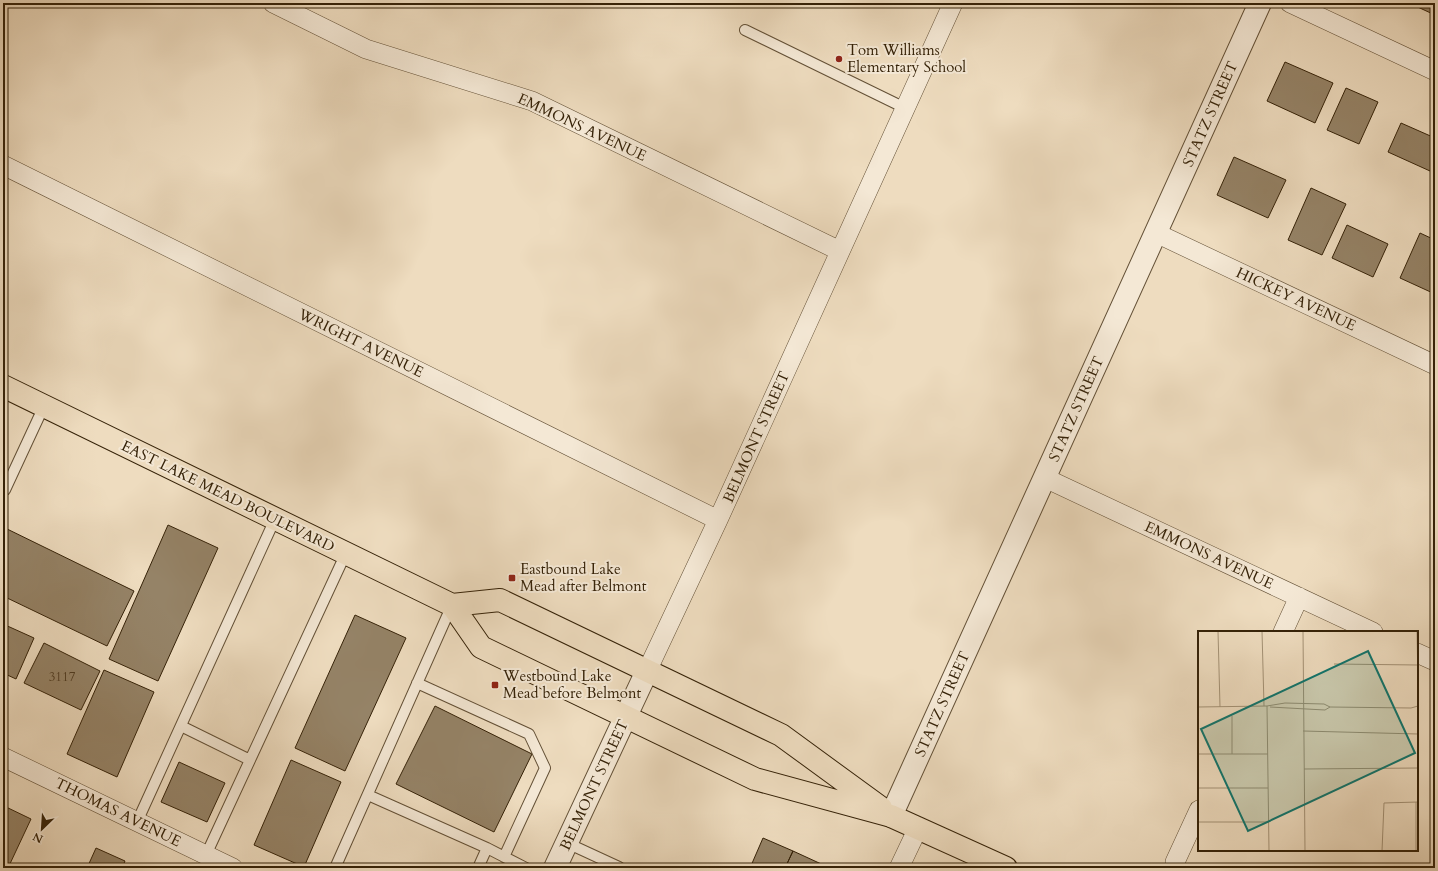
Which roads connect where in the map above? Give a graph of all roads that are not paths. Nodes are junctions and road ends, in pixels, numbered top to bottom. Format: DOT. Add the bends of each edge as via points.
graph roads {
  1 [pos="273,3"];
  2 [pos="953,3"];
  3 [pos="1260,3"];
  4 [pos="1290,3"];
  5 [pos="745,30"];
  6 [pos="1435,71"];
  7 [pos="905,108"];
  8 [pos="3,165"];
  9 [pos="1156,233"];
  10 [pos="840,251"];
  11 [pos="1435,365"];
  12 [pos="3,386"];
  13 [pos="44,406"];
  14 [pos="1045,478"];
  15 [pos="5,490"];
  16 [pos="275,519"];
  17 [pos="718,520"];
  18 [pos="346,553"];
  19 [pos="1300,597"];
  20 [pos="452,605"];
  21 [pos="1283,631"];
  22 [pos="1371,631"];
  23 [pos="1418,653"];
  24 [pos="1435,661"];
  25 [pos="648,671"];
  26 [pos="417,683"];
  27 [pos="626,718"];
  28 [pos="181,726"];
  29 [pos="3,757"];
  30 [pos="250,760"];
  31 [pos="368,795"];
  32 [pos="1198,812"];
  33 [pos="891,816"];
  34 [pos="137,822"];
  35 [pos="918,828"];
  36 [pos="567,843"];
  37 [pos="487,848"];
  38 [pos="206,855"];
  39 [pos="504,857"];
  40 [pos="1175,862"];
  41 [pos="619,867"];
  42 [pos="233,868"];
  43 [pos="335,868"];
  44 [pos="478,868"];
  45 [pos="526,868"];
  46 [pos="555,868"];
  47 [pos="900,868"];
  48 [pos="1006,868"];
  1 -- 10 [label="street, EMMONS AVENUE" via="366,50 532,101"];
  2 -- 7 [label="street, BELMONT STREET"];
  3 -- 9 [label="street, STATZ STREET"];
  4 -- 6 [label="street"];
  5 -- 7 [label="lane"];
  7 -- 10 [label="street, BELMONT STREET"];
  8 -- 17 [label="street, WRIGHT AVENUE"];
  9 -- 11 [label="street, HICKEY AVENUE"];
  9 -- 14 [label="street, STATZ STREET"];
  10 -- 17 [label="street, BELMONT STREET"];
  12 -- 13 [label="main road, EAST LAKE MEAD BOULEVARD"];
  13 -- 15 [label="lane"];
  13 -- 16 [label="main road, EAST LAKE MEAD BOULEVARD"];
  14 -- 19 [label="street, EMMONS AVENUE"];
  14 -- 33 [label="street, STATZ STREET"];
  16 -- 18 [label="main road, EAST LAKE MEAD BOULEVARD"];
  16 -- 28 [label="lane"];
  17 -- 25 [label="street, BELMONT STREET"];
  18 -- 20 [label="main road, EAST LAKE MEAD BOULEVARD"];
  18 -- 30 [label="lane"];
  19 -- 21 [label="street"];
  19 -- 22 [label="street, EMMONS AVENUE"];
  20 -- 25 [label="main road, EAST LAKE MEAD BOULEVARD" via="500,600"];
  20 -- 26 [label="lane"];
  20 -- 27 [label="main road, EAST LAKE MEAD BOULEVARD" via="481,647"];
  23 -- 24 [label="street"];
  25 -- 27 [label="street, BELMONT STREET"];
  25 -- 33 [label="main road, EAST LAKE MEAD BOULEVARD" via="781,736"];
  26 -- 31 [label="lane"];
  26 -- 39 [label="lane" via="529,734 545,768"];
  27 -- 33 [label="main road, EAST LAKE MEAD BOULEVARD" via="755,779"];
  27 -- 36 [label="street, BELMONT STREET"];
  28 -- 30 [label="lane"];
  28 -- 34 [label="lane"];
  29 -- 34 [label="street, THOMAS AVENUE"];
  30 -- 38 [label="lane"];
  31 -- 37 [label="lane"];
  31 -- 43 [label="lane"];
  32 -- 40 [label="street"];
  33 -- 35 [label="main road, EAST LAKE MEAD BOULEVARD"];
  34 -- 38 [label="street, THOMAS AVENUE"];
  35 -- 47 [label="street"];
  35 -- 48 [label="main road, EAST LAKE MEAD BOULEVARD"];
  36 -- 41 [label="lane"];
  36 -- 46 [label="street, BELMONT STREET"];
  37 -- 39 [label="lane"];
  37 -- 44 [label="lane"];
  38 -- 42 [label="street, THOMAS AVENUE"];
  39 -- 45 [label="lane"];
}
